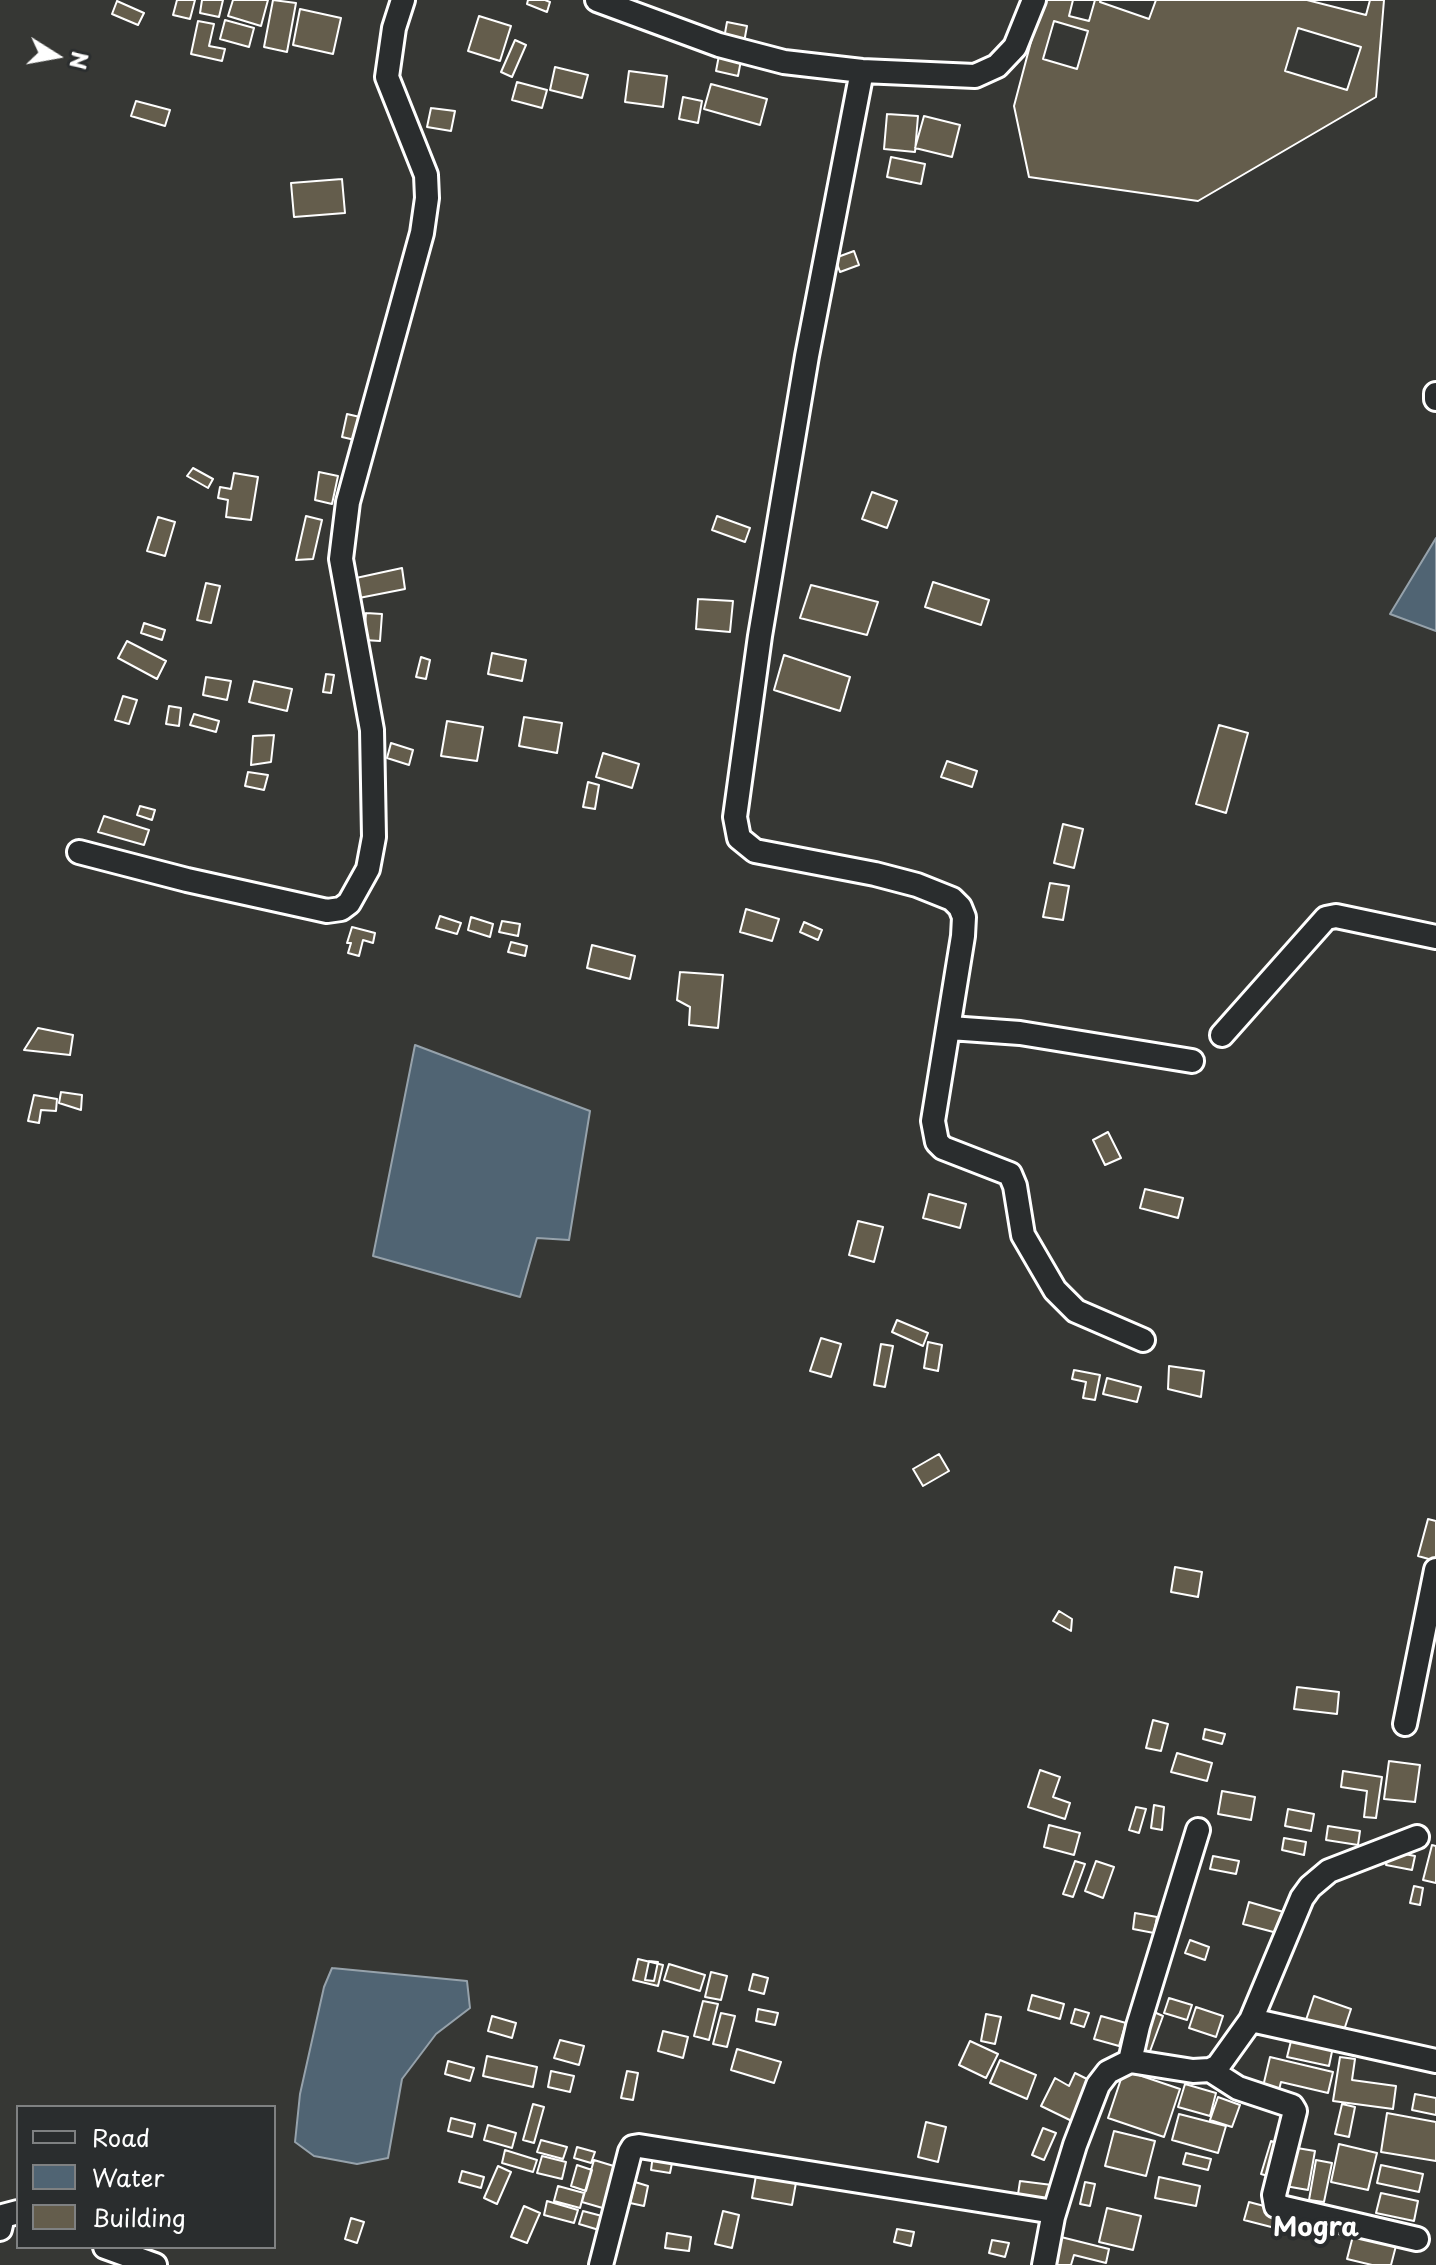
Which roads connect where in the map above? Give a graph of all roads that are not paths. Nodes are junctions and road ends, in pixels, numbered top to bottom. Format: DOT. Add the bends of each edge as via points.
graph roads {
  1 [pos="403,0"];
  2 [pos="597,0"];
  3 [pos="1034,0"];
  4 [pos="862,71"];
  5 [pos="79,852"];
  6 [pos="1436,937"];
  7 [pos="950,1028"];
  8 [pos="1222,1035"];
  9 [pos="1192,1061"];
  10 [pos="1143,1340"];
  11 [pos="1436,1570"];
  12 [pos="1405,1724"];
  13 [pos="1198,1830"];
  14 [pos="1417,1837"];
  15 [pos="1251,2020"];
  16 [pos="1130,2061"];
  17 [pos="1436,2061"];
  18 [pos="1210,2070"];
  19 [pos="1054,2212"];
  20 [pos="16,2213"];
  21 [pos="0,2229"];
  22 [pos="1417,2239"];
  23 [pos="111,2249"];
  24 [pos="155,2265"];
  25 [pos="601,2265"];
  26 [pos="1044,2265"];
  1 -- 5 [label="street" via="387,77 426,175 427,198 348,502 341,559 372,730 374,837 368,869 349,903 327,911"];
  2 -- 4 [label="street" via="740,51"];
  3 -- 4 [label="street" via="1015,47 997,66 975,76"];
  4 -- 7 [label="street" via="807,356 735,817 739,838 755,851 896,879 952,899 964,917"];
  6 -- 8 [label="street" via="1326,918"];
  7 -- 9 [label="street" via="1020,1033"];
  7 -- 10 [label="street" via="933,1121 937,1142 1010,1174 1023,1235 1055,1290 1076,1311"];
  11 -- 12 [label="street"];
  13 -- 16 [label="street"];
  14 -- 15 [label="street" via="1329,1871 1310,1887"];
  15 -- 17 [label="street"];
  15 -- 18 [label="street" via="1225,2059"];
  16 -- 18 [label="street"];
  16 -- 19 [label="street" via="1108,2072 1098,2085"];
  18 -- 22 [label="street" via="1238,2088 1295,2111 1274,2195 1276,2206"];
  19 -- 25 [label="street" via="639,2146 630,2152"];
  19 -- 26 [label="street"];
  20 -- 21 [label="street" via="3,2216"];
  23 -- 24 [label="street"];
}
